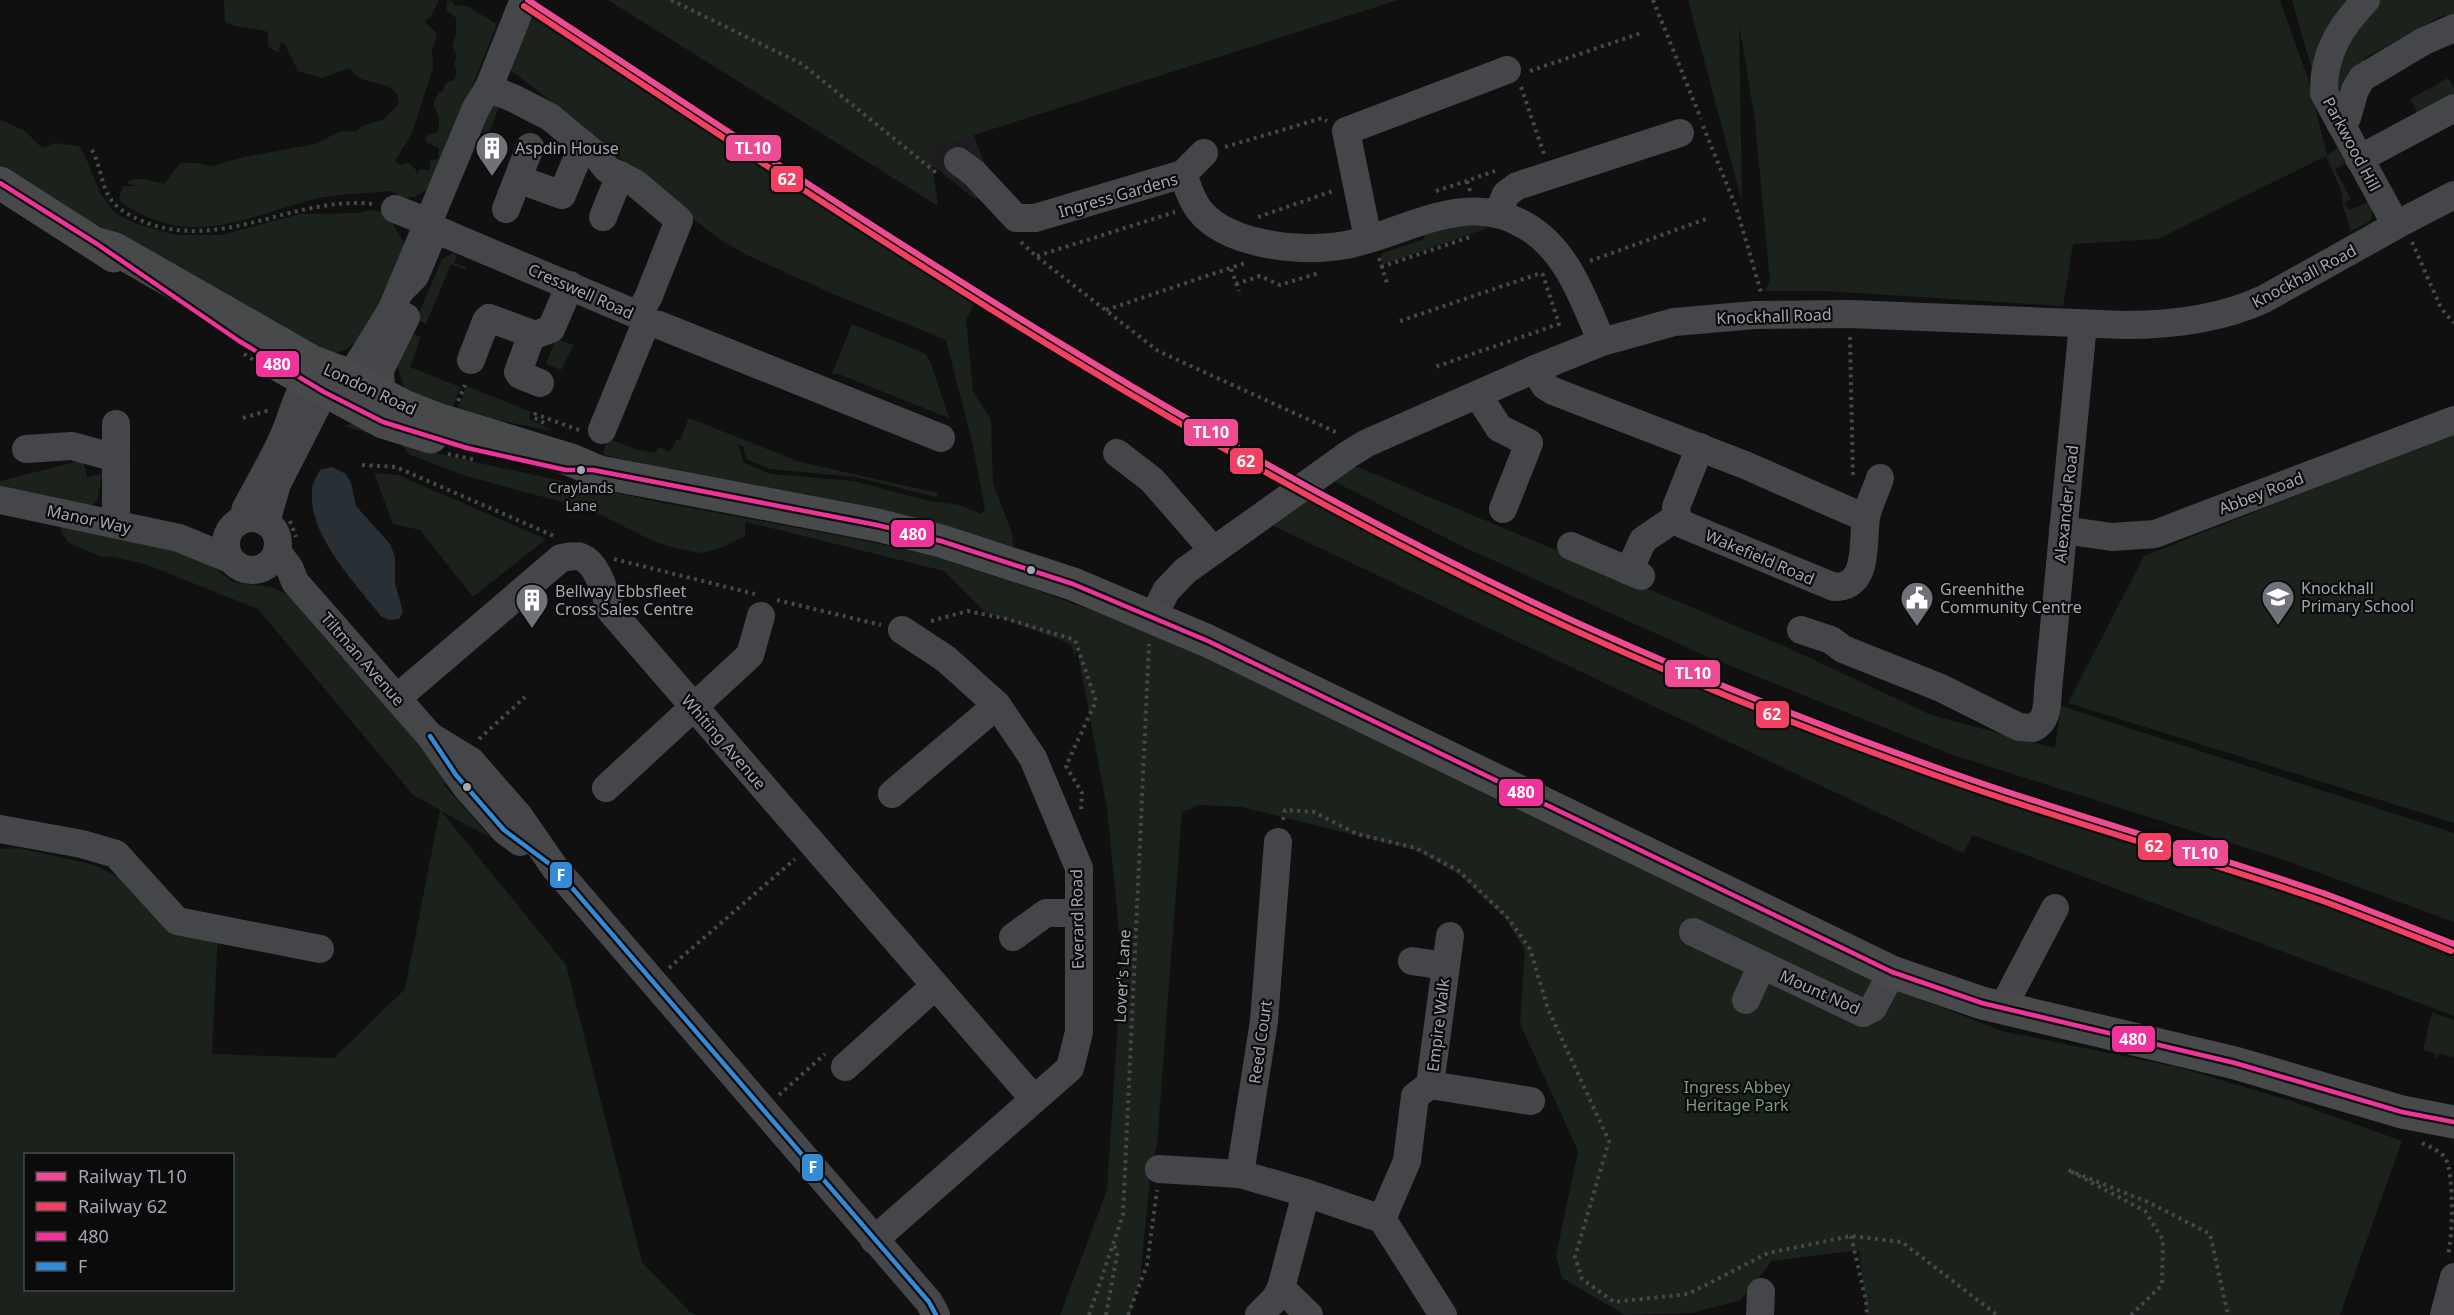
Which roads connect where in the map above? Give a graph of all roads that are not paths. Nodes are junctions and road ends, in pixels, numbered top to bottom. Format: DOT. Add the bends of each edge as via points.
graph roads {
  1 [pos="2366,0"];
  2 [pos="521,7"];
  3 [pos="2453,31"];
  4 [pos="1512,73"];
  5 [pos="489,88"];
  6 [pos="2454,108"];
  7 [pos="2340,123"];
  8 [pos="1680,133"];
  9 [pos="583,144"];
  10 [pos="530,147"];
  11 [pos="1204,153"];
  12 [pos="2359,159"];
  13 [pos="958,161"];
  14 [pos="1183,174"];
  15 [pos="620,175"];
  16 [pos="518,179"];
  17 [pos="0,183"];
  18 [pos="2454,195"];
  19 [pos="395,209"];
  20 [pos="506,209"];
  21 [pos="1498,214"];
  22 [pos="603,217"];
  23 [pos="2399,223"];
  24 [pos="435,227"];
  25 [pos="97,244"];
  26 [pos="1373,246"];
  27 [pos="570,285"];
  28 [pos="640,318"];
  29 [pos="2084,324"];
  30 [pos="532,334"];
  31 [pos="1602,342"];
  32 [pos="471,360"];
  33 [pos="1535,369"];
  34 [pos="323,378"];
  35 [pos="540,383"];
  36 [pos="1478,395"];
  37 [pos="382,407"];
  38 [pos="2454,420"];
  39 [pos="116,424"];
  40 [pos="594,432"];
  41 [pos="941,438"];
  42 [pos="1700,447"];
  43 [pos="26,449"];
  44 [pos="1118,453"];
  45 [pos="116,458"];
  46 [pos="1880,478"];
  47 [pos="0,500"];
  48 [pos="1503,509"];
  49 [pos="1860,514"];
  50 [pos="1677,517"];
  51 [pos="246,522"];
  52 [pos="116,524"];
  53 [pos="2063,530"];
  54 [pos="178,538"];
  55 [pos="1571,546"];
  56 [pos="1213,550"];
  57 [pos="230,559"];
  58 [pos="271,559"];
  59 [pos="760,616"];
  60 [pos="1152,627"];
  61 [pos="902,630"];
  62 [pos="1801,630"];
  63 [pos="397,698"];
  64 [pos="997,705"];
  65 [pos="694,708"];
  66 [pos="606,788"];
  67 [pos="892,794"];
  68 [pos="0,829"];
  69 [pos="1278,842"];
  70 [pos="2055,908"];
  71 [pos="1079,914"];
  72 [pos="1693,932"];
  73 [pos="1450,936"];
  74 [pos="1013,937"];
  75 [pos="320,949"];
  76 [pos="1412,961"];
  77 [pos="1445,966"];
  78 [pos="1762,966"];
  79 [pos="1892,972"];
  80 [pos="935,986"];
  81 [pos="1746,1000"];
  82 [pos="2003,1007"];
  83 [pos="837,1058"];
  84 [pos="1430,1085"];
  85 [pos="1033,1098"];
  86 [pos="1531,1101"];
  87 [pos="2454,1122"];
  88 [pos="1159,1169"];
  89 [pos="1240,1174"];
  90 [pos="1306,1193"];
  91 [pos="1382,1220"];
  92 [pos="874,1240"];
  93 [pos="2454,1277"];
  94 [pos="1281,1288"];
  95 [pos="936,1315"];
  96 [pos="1259,1315"];
  97 [pos="1309,1315"];
  98 [pos="1443,1315"];
  99 [pos="2445,1315"];
  1 -- 7 [label="street, Parkwood Hill" via="2338,33 2328,61 2325,95"];
  2 -- 5 [label="street"];
  3 -- 7 [label="street" via="2424,41 2362,78 2347,118"];
  4 -- 26 [label="street" via="1333,127"];
  5 -- 9 [label="street" via="550,117"];
  5 -- 24 [label="street" via="476,108"];
  6 -- 12 [label="street"];
  7 -- 12 [label="street, Parkwood Hill"];
  8 -- 21 [label="street" via="1510,190"];
  9 -- 15 [label="street" via="607,169"];
  9 -- 16 [label="street" via="562,195"];
  10 -- 16 [label="street"];
  11 -- 14 [label="street"];
  12 -- 23 [label="street, Parkwood Hill"];
  13 -- 14 [label="street, Ingress Gardens" via="1017,218 1035,218"];
  14 -- 26 [label="street, Ingress Gardens" via="1196,204 1218,227 1254,241 1324,248"];
  15 -- 22 [label="street"];
  15 -- 28 [label="street" via="680,220"];
  16 -- 20 [label="street"];
  17 -- 25 [label="main road, London Road"];
  18 -- 23 [label="street, Knockhall Road"];
  19 -- 24 [label="street, Cresswell Road"];
  21 -- 26 [label="street, Ingress Gardens" via="1454,212"];
  21 -- 31 [label="street, Ingress Gardens" via="1532,230 1560,256"];
  23 -- 29 [label="street, Knockhall Road" via="2283,289 2241,308 2169,324"];
  24 -- 27 [label="street, Cresswell Road"];
  24 -- 34 [label="street" via="387,318"];
  24 -- 37 [label="street" via="380,370"];
  25 -- 34 [label="main road, London Road" via="236,339"];
  25 -- 34 [label="main road, London Road" via="116,249 202,297"];
  27 -- 28 [label="street, Cresswell Road"];
  27 -- 30 [label="street" via="552,328"];
  28 -- 40 [label="street, Cresswell Road" via="643,330"];
  28 -- 41 [label="street"];
  29 -- 31 [label="street, Knockhall Road" via="1849,314 1768,315 1674,322"];
  29 -- 53 [label="street, Alexander Road"];
  30 -- 32 [label="street" via="489,318"];
  30 -- 35 [label="street" via="518,372"];
  31 -- 33 [label="street, Knockhall Road"];
  33 -- 36 [label="street, Knockhall Road"];
  33 -- 42 [label="street" via="1550,390"];
  34 -- 37 [label="main road, London Road"];
  34 -- 51 [label="street" via="280,479"];
  36 -- 48 [label="street" via="1499,428 1534,432"];
  36 -- 56 [label="street, Knockhall Road" via="1348,454"];
  37 -- 60 [label="main road, London Road" via="467,448 566,470 593,470 877,525 941,541 1073,584"];
  38 -- 53 [label="street, Abbey Road" via="2154,534 2112,537"];
  39 -- 45 [label="street"];
  42 -- 49 [label="street"];
  42 -- 50 [label="street" via="1677,504"];
  43 -- 45 [label="street" via="72,446"];
  44 -- 56 [label="street" via="1152,480"];
  45 -- 52 [label="street"];
  46 -- 49 [label="street, Wakefield Road"];
  47 -- 52 [label="street, Manor Way"];
  49 -- 50 [label="street, Wakefield Road" via="1860,573 1853,581 1836,587 1686,526"];
  50 -- 55 [label="street" via="1643,540 1635,573"];
  51 -- 54 [label="street, Manor Way"];
  51 -- 57 [label="street" via="225,543"];
  51 -- 58 [label="street" via="277,536"];
  52 -- 54 [label="street, Manor Way"];
  53 -- 62 [label="street, Alexander Road" via="2044,719 2033,728 2019,727 1941,687"];
  54 -- 57 [label="street, Manor Way"];
  56 -- 60 [label="street, Knockhall Road" via="1175,580 1158,604"];
  57 -- 58 [label="street" via="251,570"];
  58 -- 63 [label="street, Tiltman Avenue" via="296,582"];
  59 -- 65 [label="street" via="750,655"];
  60 -- 79 [label="main road, London Road" via="1261,667"];
  61 -- 64 [label="street, Everard Road" via="946,659"];
  63 -- 65 [label="street, Whiting Avenue" via="561,558 579,556 590,562 611,611"];
  63 -- 92 [label="street, Tiltman Avenue" via="430,736 471,761 519,816 555,868"];
  64 -- 67 [label="street"];
  64 -- 71 [label="street, Everard Road" via="1033,758 1079,868"];
  65 -- 66 [label="street"];
  65 -- 80 [label="street, Whiting Avenue"];
  68 -- 75 [label="street" via="116,854 177,921"];
  69 -- 89 [label="street, Reed Court" via="1264,1022"];
  70 -- 82 [label="street"];
  71 -- 74 [label="street" via="1046,913"];
  71 -- 85 [label="street, Everard Road" via="1079,1032 1070,1068"];
  72 -- 78 [label="street, Mount Nod"];
  73 -- 77 [label="street, Empire Walk"];
  76 -- 77 [label="street, Empire Walk"];
  77 -- 84 [label="street, Empire Walk"];
  78 -- 79 [label="street, Mount Nod" via="1863,1013 1873,1008"];
  78 -- 81 [label="street, Mount Nod"];
  79 -- 82 [label="main road, London Road"];
  80 -- 83 [label="street"];
  80 -- 85 [label="street, Whiting Avenue"];
  82 -- 87 [label="main road, London Road" via="2235,1063 2402,1112"];
  84 -- 86 [label="street, Empire Walk"];
  84 -- 91 [label="street, Empire Walk" via="1415,1096 1407,1161"];
  85 -- 92 [label="street, Everard Road"];
  88 -- 89 [label="street"];
  89 -- 90 [label="street"];
  90 -- 91 [label="street"];
  90 -- 94 [label="street"];
  91 -- 98 [label="street"];
  92 -- 95 [label="street, Tiltman Avenue"];
  93 -- 99 [label="street"];
  94 -- 96 [label="street"];
  94 -- 97 [label="street"];
}
